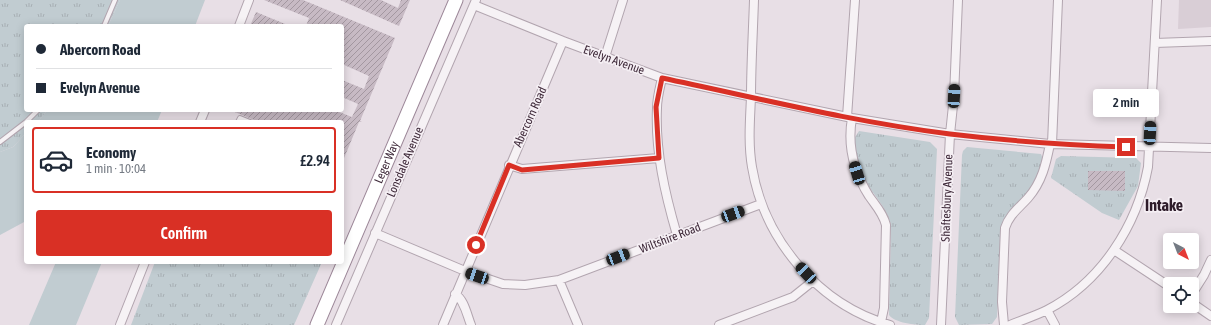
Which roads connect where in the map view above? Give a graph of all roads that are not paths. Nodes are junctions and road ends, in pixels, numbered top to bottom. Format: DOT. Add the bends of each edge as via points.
graph roads {
  1 [pos="115,0"];
  2 [pos="249,0"];
  3 [pos="456,0"];
  4 [pos="624,0"];
  5 [pos="754,0"];
  6 [pos="855,0"];
  7 [pos="958,0"];
  8 [pos="1058,0"];
  9 [pos="1157,0"];
  10 [pos="475,3"];
  11 [pos="105,24"];
  12 [pos="239,24"];
  13 [pos="563,41"];
  14 [pos="1211,41"];
  15 [pos="1155,43"];
  16 [pos="605,57"];
  17 [pos="662,78"];
  18 [pos="750,97"];
  19 [pos="36,112"];
  20 [pos="850,118"];
  21 [pos="28,120"];
  22 [pos="24,124"];
  23 [pos="950,134"];
  24 [pos="0,142"];
  25 [pos="1051,144"];
  26 [pos="1150,148"];
  27 [pos="1211,148"];
  28 [pos="659,158"];
  29 [pos="509,165"];
  30 [pos="761,204"];
  31 [pos="375,232"];
  32 [pos="677,235"];
  33 [pos="1114,250"];
  34 [pos="1211,260"];
  35 [pos="344,262"];
  36 [pos="144,264"];
  37 [pos="343,264"];
  38 [pos="465,271"];
  39 [pos="559,280"];
  40 [pos="813,281"];
  41 [pos="1163,283"];
  42 [pos="1199,283"];
  43 [pos="455,294"];
  44 [pos="1199,308"];
  45 [pos="1047,310"];
  46 [pos="1211,316"];
  47 [pos="880,322"];
  48 [pos="120,325"];
  49 [pos="317,325"];
  50 [pos="336,325"];
  51 [pos="442,325"];
  52 [pos="471,325"];
  53 [pos="578,325"];
  54 [pos="720,325"];
  55 [pos="890,325"];
  56 [pos="941,325"];
  57 [pos="1004,325"];
  58 [pos="1010,325"];
  59 [pos="1055,325"];
  1 -- 11 [label="lane"];
  2 -- 12 [label="street"];
  3 -- 35 [label="highway, Leger Way"];
  4 -- 16 [label="street"];
  5 -- 18 [label="street"];
  6 -- 20 [label="street"];
  7 -- 23 [label="street, Shaftesbury Avenue"];
  8 -- 25 [label="street"];
  9 -- 15 [label="street"];
  10 -- 13 [label="street, Evelyn Avenue"];
  10 -- 31 [label="street, Lonsdale Avenue"];
  13 -- 16 [label="street, Evelyn Avenue"];
  13 -- 29 [label="street, Abercorn Road"];
  14 -- 15 [label="street"];
  15 -- 26 [label="street"];
  16 -- 17 [label="street, Evelyn Avenue"];
  17 -- 18 [label="street, Evelyn Avenue"];
  17 -- 28 [label="street" via="656,107"];
  18 -- 20 [label="street, Evelyn Avenue"];
  18 -- 30 [label="street" via="749,140 752,167"];
  19 -- 21 [label="lane"];
  20 -- 23 [label="street, Evelyn Avenue"];
  20 -- 47 [label="street" via="851,146 857,173 883,214 886,225 884,308"];
  22 -- 24 [label="lane"];
  23 -- 25 [label="street, Evelyn Avenue"];
  23 -- 56 [label="street, Shaftesbury Avenue"];
  25 -- 26 [label="street, Evelyn Avenue"];
  25 -- 57 [label="street" via="1046,169 1041,179 1028,198 1007,220 1002,302"];
  26 -- 27 [label="street, Evelyn Avenue"];
  26 -- 33 [label="street" via="1140,201 1129,226"];
  28 -- 29 [label="street" via="522,170"];
  28 -- 32 [label="street"];
  29 -- 38 [label="street, Abercorn Road"];
  30 -- 32 [label="street, Wiltshire Road"];
  30 -- 40 [label="street" via="785,248"];
  31 -- 38 [label="street, Wiltshire Road"];
  31 -- 50 [label="street, Lonsdale Avenue"];
  32 -- 39 [label="street, Wiltshire Road"];
  33 -- 41 [label="street"];
  33 -- 45 [label="street" via="1096,272 1076,290"];
  34 -- 42 [label="street"];
  36 -- 48 [label="street"];
  37 -- 49 [label="highway, Leger Way"];
  38 -- 39 [label="street, Wiltshire Road" via="513,285 543,284"];
  38 -- 43 [label="street, Abercorn Road"];
  39 -- 53 [label="street"];
  40 -- 47 [label="street" via="850,308"];
  40 -- 54 [label="street" via="793,297"];
  43 -- 51 [label="street, Abercorn Road"];
  43 -- 52 [label="street" via="459,296"];
  44 -- 46 [label="street"];
  45 -- 58 [label="street"];
  45 -- 59 [label="street"];
  47 -- 55 [label="street"];
}
